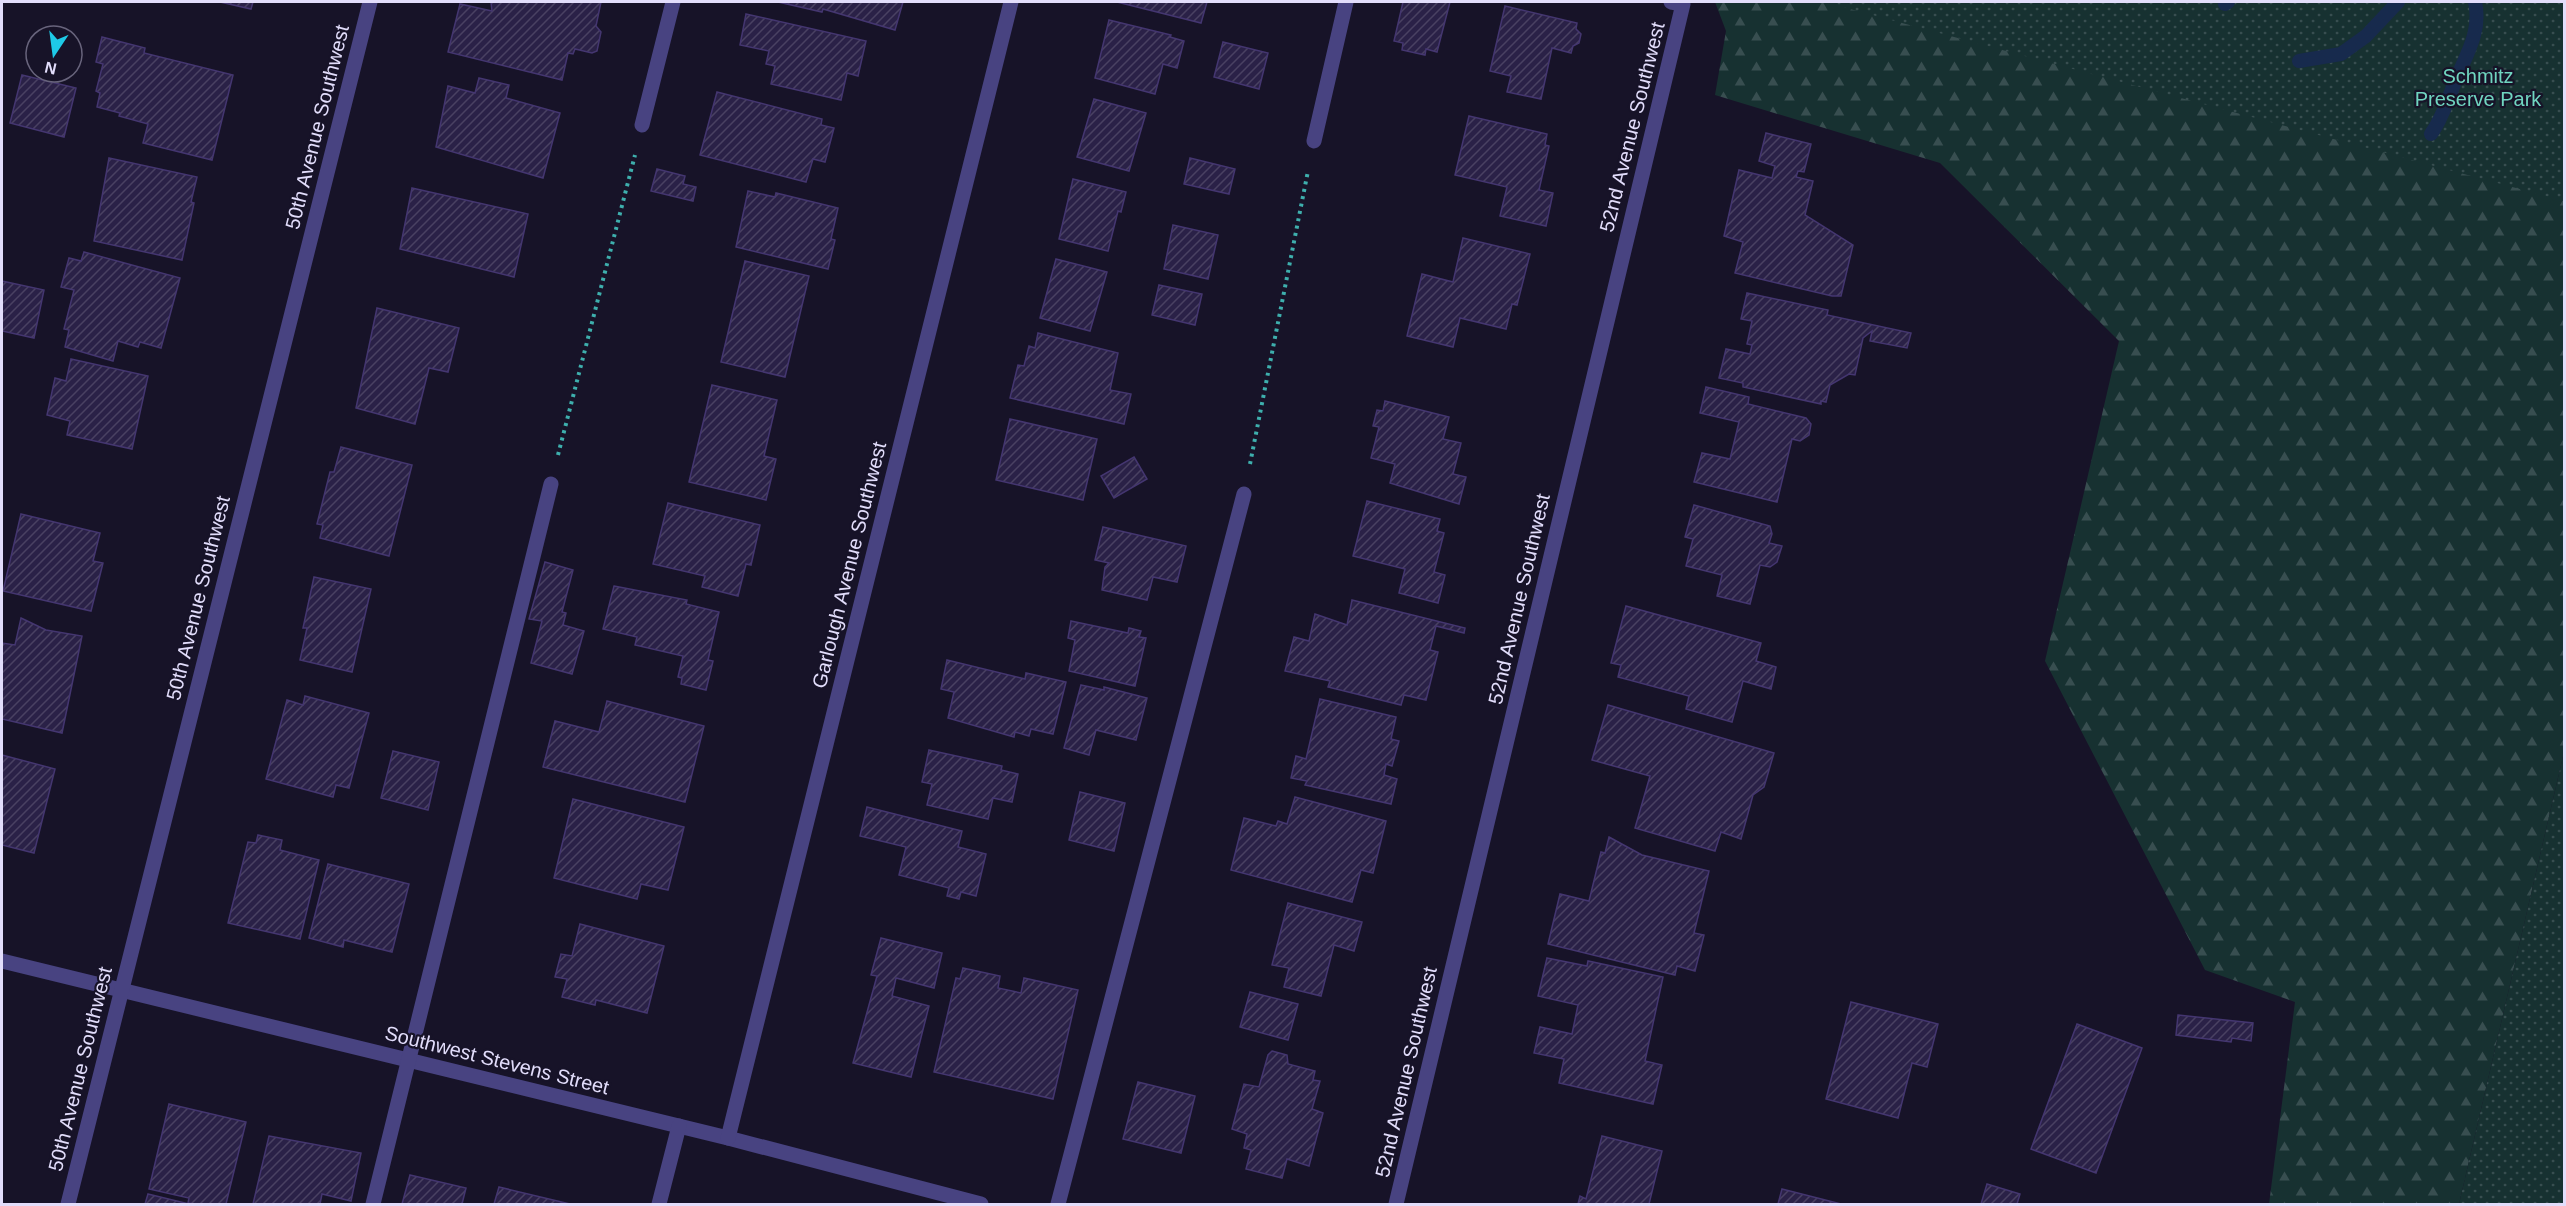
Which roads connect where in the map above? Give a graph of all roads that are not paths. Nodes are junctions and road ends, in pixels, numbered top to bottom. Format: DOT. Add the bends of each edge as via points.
graph roads {
  1 [pos="370,2"];
  2 [pos="674,2"];
  3 [pos="1011,2"];
  4 [pos="1346,2"];
  5 [pos="1677,3"];
  6 [pos="642,125"];
  7 [pos="1314,141"];
  8 [pos="551,483"];
  9 [pos="1244,494"];
  10 [pos="2,961"];
  11 [pos="121,990"];
  12 [pos="407,1060"];
  13 [pos="679,1126"];
  14 [pos="728,1138"];
  15 [pos="68,1204"];
  16 [pos="373,1204"];
  17 [pos="659,1204"];
  18 [pos="981,1204"];
  19 [pos="1058,1204"];
  20 [pos="1396,1204"];
  1 -- 11 [label="street, 50th Avenue Southwest"];
  2 -- 6 [label="street"];
  3 -- 14 [label="street, Garlough Avenue Southwest"];
  4 -- 7 [label="street"];
  5 -- 20 [label="street, 52nd Avenue Southwest"];
  8 -- 12 [label="street"];
  9 -- 19 [label="street"];
  10 -- 11 [label="street, Southwest Stevens Street"];
  11 -- 12 [label="street, Southwest Stevens Street"];
  11 -- 15 [label="street, 50th Avenue Southwest"];
  12 -- 13 [label="street, Southwest Stevens Street"];
  12 -- 16 [label="street"];
  13 -- 14 [label="street, Southwest Stevens Street"];
  13 -- 17 [label="street"];
  14 -- 18 [label="street, Southwest Stevens Street"];
}
